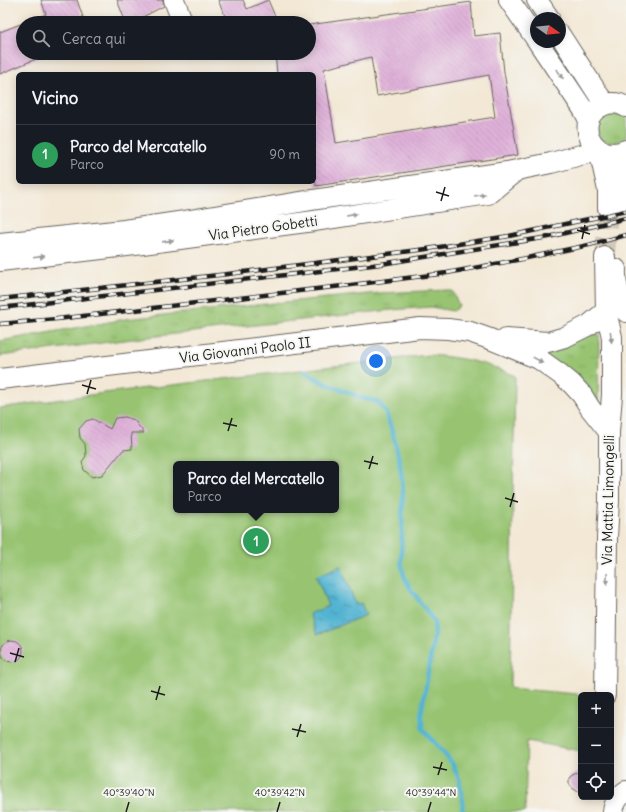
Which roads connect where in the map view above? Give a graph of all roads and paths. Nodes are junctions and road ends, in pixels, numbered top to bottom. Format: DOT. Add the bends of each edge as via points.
graph roads {
  1 [pos="174,0"];
  2 [pos="509,0"];
  3 [pos="537,0"];
  4 [pos="545,12"];
  5 [pos="180,16"];
  6 [pos="530,30"];
  7 [pos="566,44"];
  8 [pos="542,48"];
  9 [pos="616,105"];
  10 [pos="589,120"];
  11 [pos="599,150"];
  12 [pos="626,150"];
  13 [pos="517,170"];
  14 [pos="319,199"];
  15 [pos="323,220"];
  16 [pos="0,243"];
  17 [pos="80,243"];
  18 [pos="0,261"];
  19 [pos="606,311"];
  20 [pos="626,312"];
  21 [pos="490,338"];
  22 [pos="0,379"];
  23 [pos="609,432"];
  24 [pos="605,692"];
  25 [pos="626,791"];
  26 [pos="605,800"];
  27 [pos="611,812"];
  1 -- 5 [label="street"];
  2 -- 6 [label="street"];
  3 -- 4 [label="street"];
  7 -- 9 [label="street" via="600,97"];
  8 -- 10 [label="street, one-way"];
  9 -- 10 [label="street" via="599,107"];
  10 -- 11 [label="street" via="589,137"];
  11 -- 12 [label="street" via="614,154"];
  11 -- 12 [label="street" via="614,207 619,173"];
  11 -- 13 [label="street, Via Pietro Gobetti"];
  13 -- 14 [label="street, Via Pietro Gobetti"];
  15 -- 13 [label="street, Via Pietro Gobetti, one-way" via="488,194"];
  14 -- 15 [label="street"];
  14 -- 17 [label="street, Via Pietro Gobetti" via="124,230"];
  17 -- 15 [label="street, Via Pietro Gobetti, one-way" via="143,244"];
  16 -- 17 [label="street, Via Pietro Gobetti"];
  18 -- 17 [label="street, Via Pietro Gobetti, one-way"];
  19 -- 20 [label="street, Via Mattia Limongelli" via="611,255 621,301"];
  19 -- 21 [label="street, Via Giovanni Paolo II" via="589,325 548,342"];
  19 -- 23 [label="street, Via Mattia Limongelli, one-way" via="612,337"];
  21 -- 22 [label="street, Via Giovanni Paolo II" via="470,332 420,328"];
  21 -- 23 [label="street, Via Giovanni Paolo II, one-way" via="539,359 560,374 582,395"];
  23 -- 24 [label="street, Via Mattia Limongelli, one-way"];
  25 -- 27 [label="street"];
  26 -- 27 [label="street"];
}
